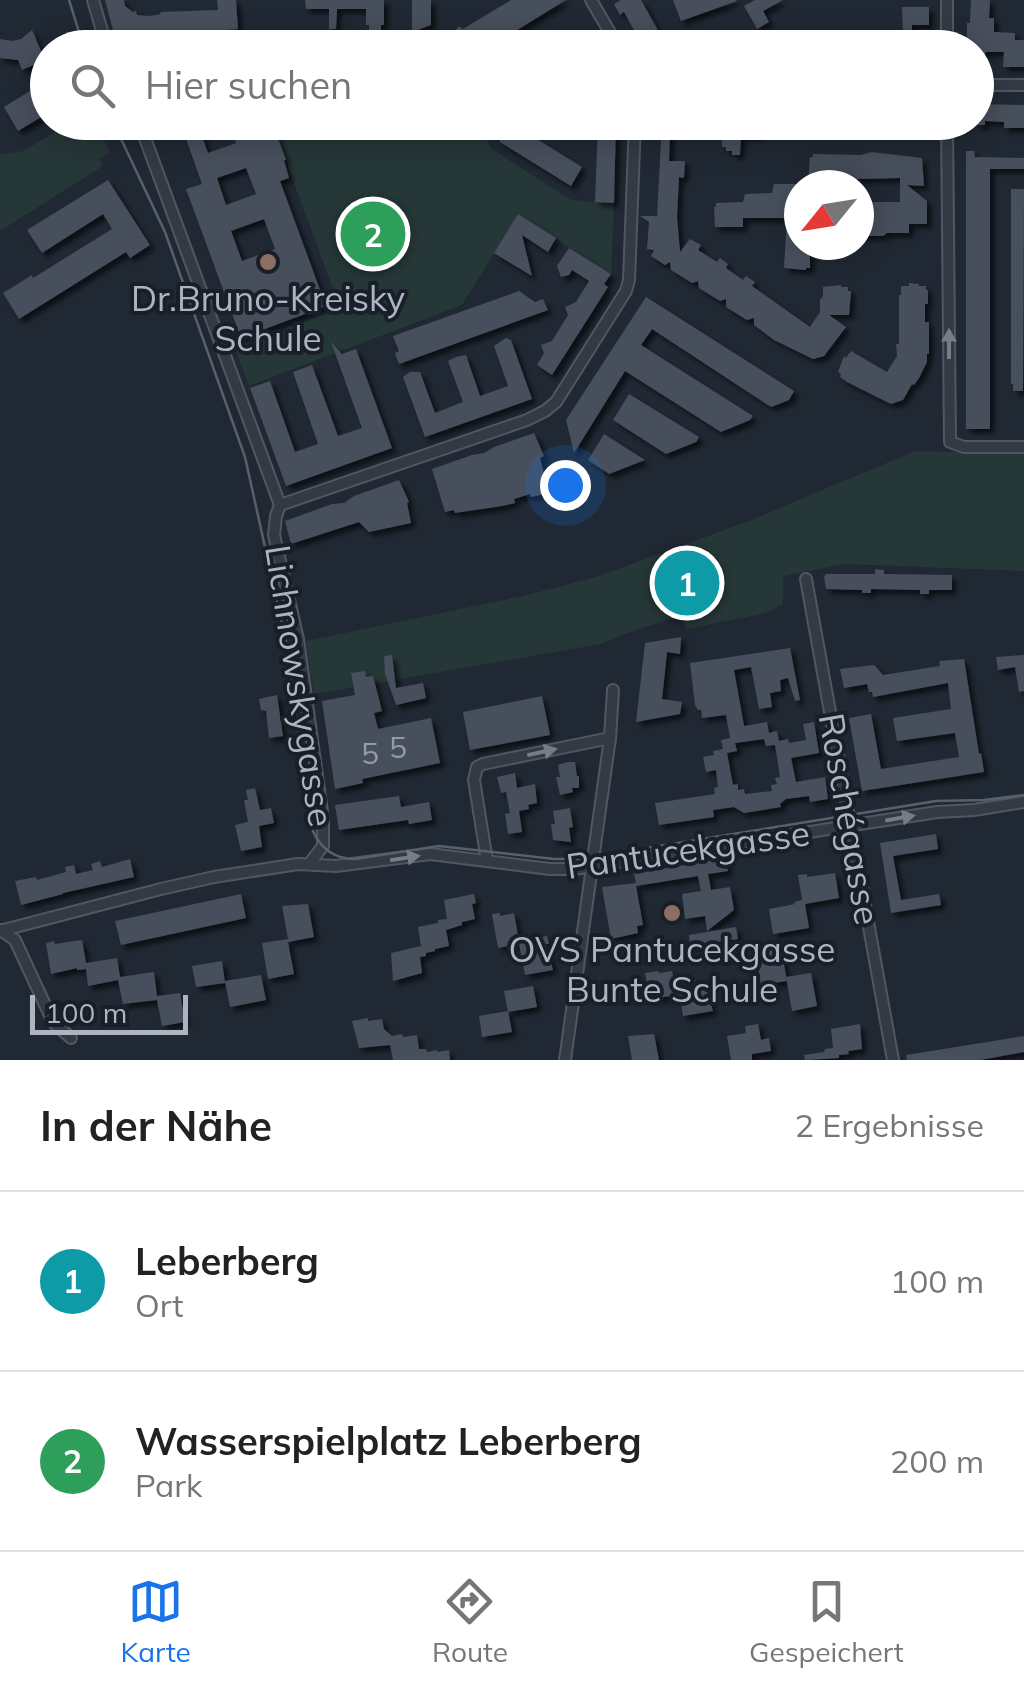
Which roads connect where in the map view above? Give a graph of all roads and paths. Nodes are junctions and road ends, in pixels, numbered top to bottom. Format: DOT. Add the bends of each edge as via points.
graph roads {
  1 [pos="93,0"];
  2 [pos="592,0"];
  3 [pos="947,0"];
  4 [pos="101,30"];
  5 [pos="609,30"];
  6 [pos="946,30"];
  7 [pos="994,85"];
  8 [pos="1024,86"];
  9 [pos="146,140"];
  10 [pos="634,140"];
  11 [pos="946,140"];
  12 [pos="1024,448"];
  13 [pos="280,504"];
  14 [pos="806,578"];
  15 [pos="613,690"];
  16 [pos="610,738"];
  17 [pos="1024,802"];
  18 [pos="851,827"];
  19 [pos="487,862"];
  20 [pos="308,864"];
  21 [pos="591,867"];
  22 [pos="1,930"];
  23 [pos="71,1038"];
  24 [pos="565,1060"];
  25 [pos="894,1060"];
  1 -- 4 [label="street"];
  2 -- 5 [label="street"];
  3 -- 6 [label="street"];
  7 -- 8 [label="street"];
  9 -- 13 [label="street"];
  10 -- 13 [label="street" via="626,291 556,402 527,420"];
  12 -- 11 [label="street, one-way" via="950,442"];
  13 -- 20 [label="street, Lichnowskygasse" via="274,535 298,639 323,819 323,846"];
  14 -- 18 [label="street, Roschégasse"];
  15 -- 16 [label="street"];
  19 -- 16 [label="street, one-way" via="476,770"];
  16 -- 21 [label="street"];
  18 -- 17 [label="street, Pantucekgasse, one-way"];
  18 -- 21 [label="street, Pantucekgasse"];
  18 -- 25 [label="street, Roschégasse"];
  20 -- 19 [label="street, Pantucekgasse, one-way" via="430,854"];
  19 -- 21 [label="street, Pantucekgasse"];
  20 -- 22 [label="street, Pantucekgasse" via="214,877"];
  21 -- 24 [label="street"];
  22 -- 23 [label="street" via="15,940 53,1022"];
}
